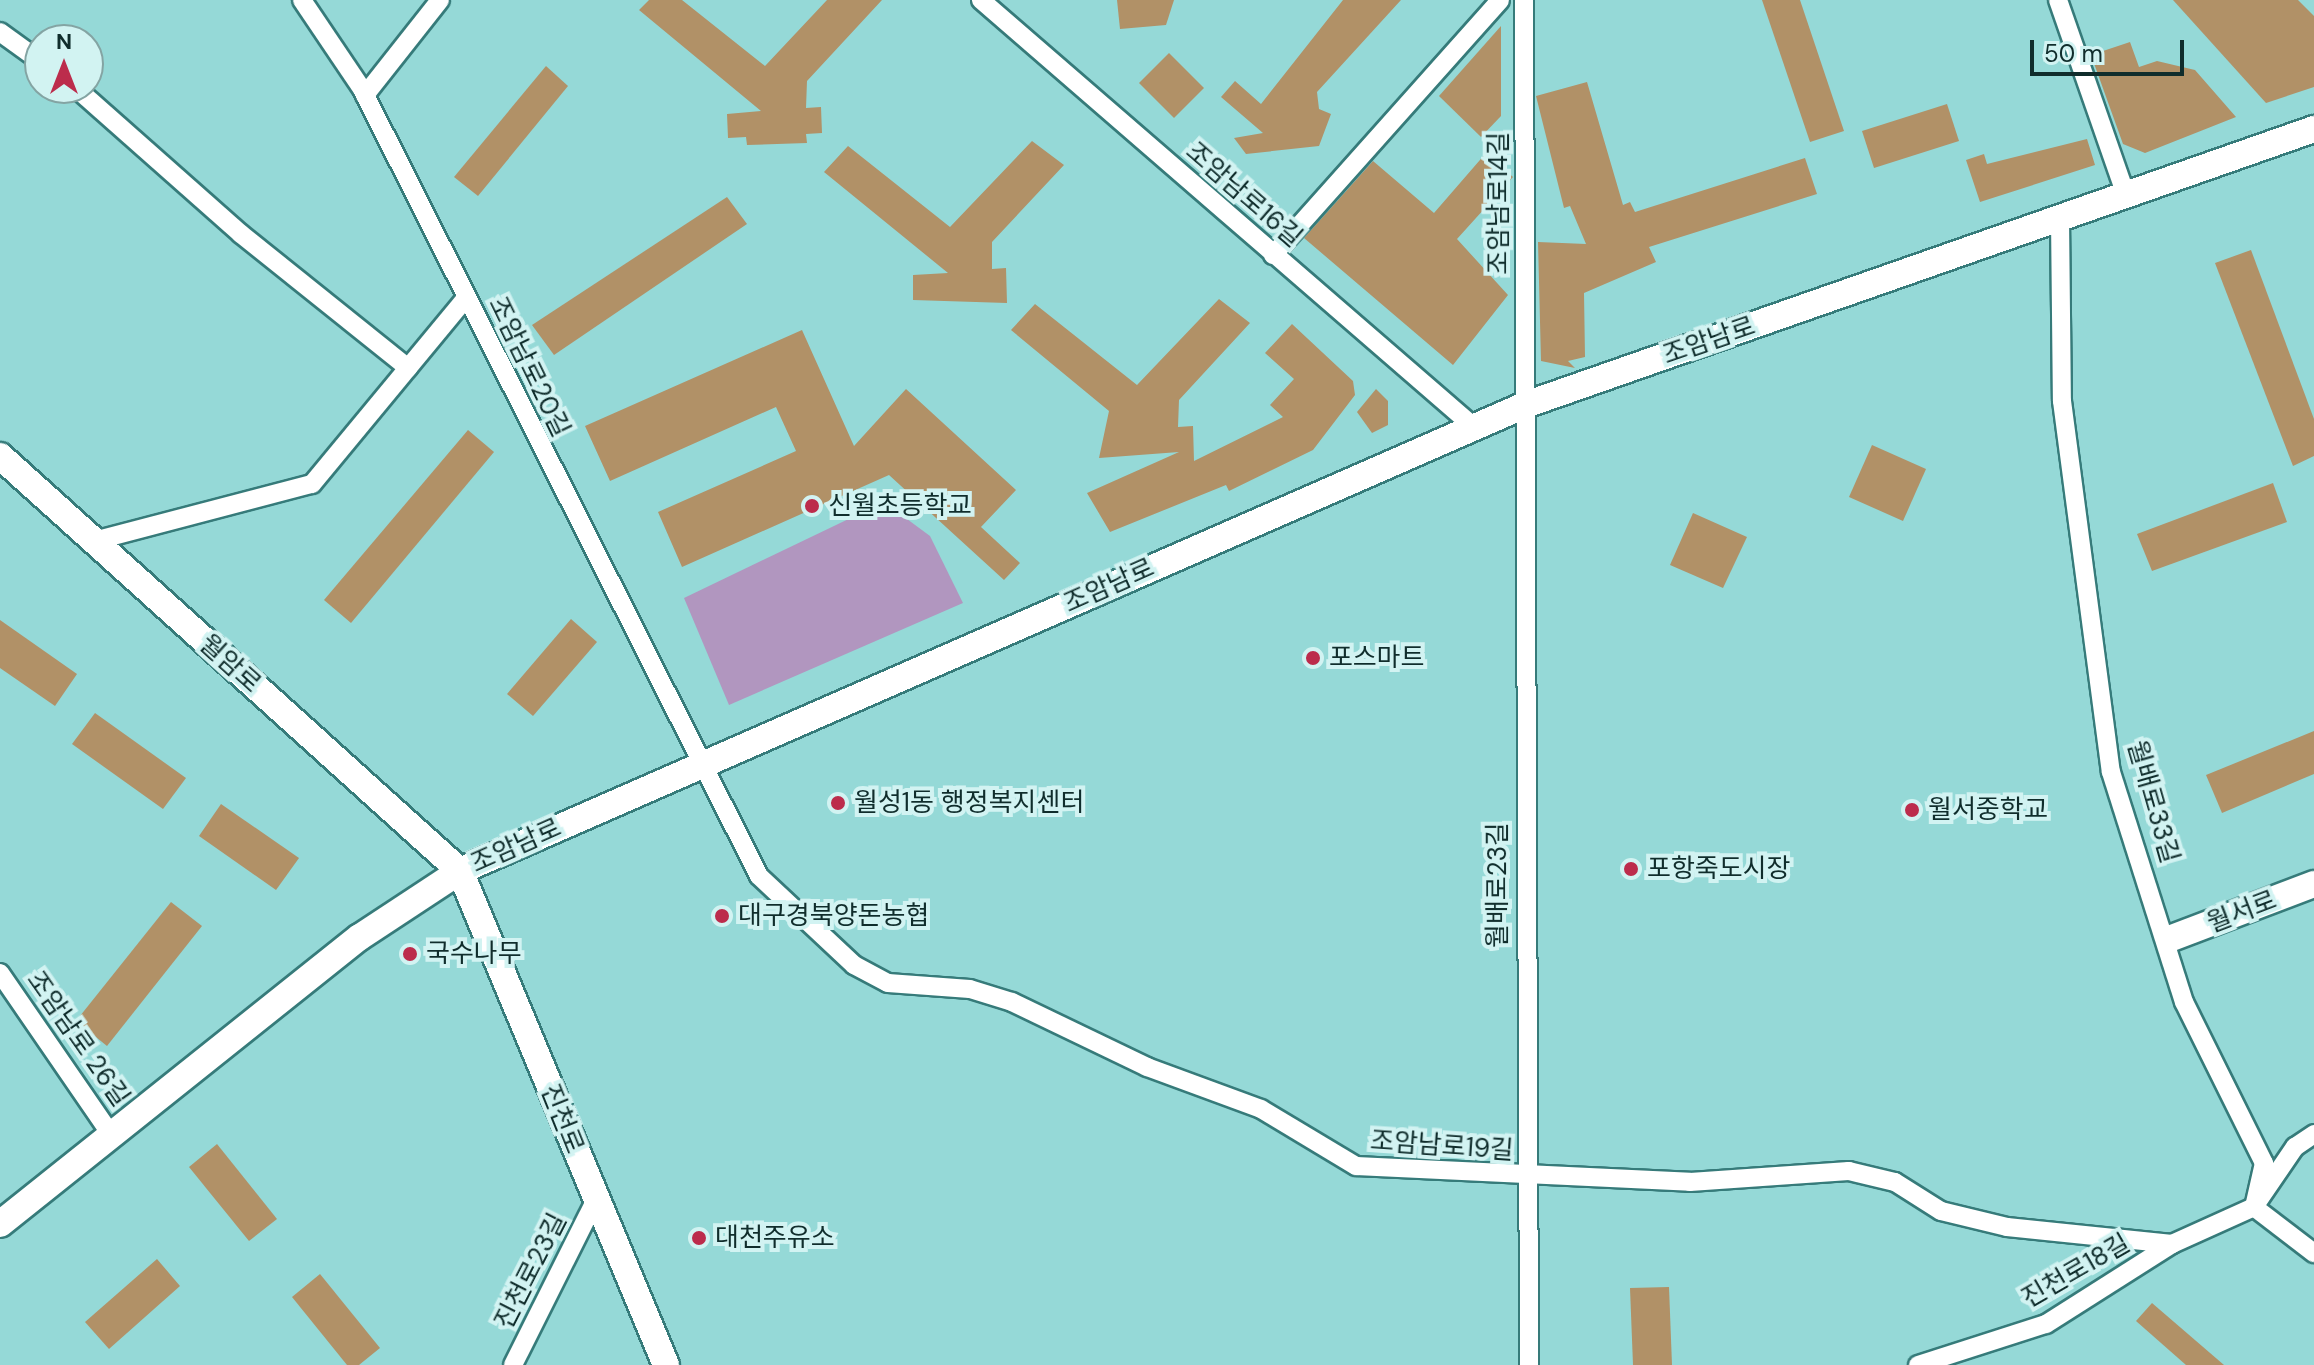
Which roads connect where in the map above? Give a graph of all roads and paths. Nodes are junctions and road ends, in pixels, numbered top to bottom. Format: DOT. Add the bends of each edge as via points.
graph roads {
  1 [pos="302,0"];
  2 [pos="440,0"];
  3 [pos="981,0"];
  4 [pos="1500,0"];
  5 [pos="1524,0"];
  6 [pos="2058,0"];
  7 [pos="0,32"];
  8 [pos="24,49"];
  9 [pos="365,95"];
  10 [pos="94,104"];
  11 [pos="2314,129"];
  12 [pos="2126,195"];
  13 [pos="2060,218"];
  14 [pos="1273,255"];
  15 [pos="466,298"];
  16 [pos="408,368"];
  17 [pos="1525,405"];
  18 [pos="1474,427"];
  19 [pos="0,456"];
  20 [pos="94,541"];
  21 [pos="698,765"];
  22 [pos="460,871"];
  23 [pos="2314,884"];
  24 [pos="2169,939"];
  25 [pos="0,973"];
  26 [pos="2314,1134"];
  27 [pos="112,1136"];
  28 [pos="1524,1177"];
  29 [pos="595,1201"];
  30 [pos="2254,1207"];
  31 [pos="0,1224"];
  32 [pos="2172,1244"];
  33 [pos="2314,1253"];
  34 [pos="513,1365"];
  35 [pos="666,1365"];
  36 [pos="1529,1365"];
  37 [pos="1918,1365"];
  1 -- 9 [label="street, 조암남로20길"];
  2 -- 9 [label="street"];
  3 -- 14 [label="street, 조암남로16길"];
  4 -- 14 [label="street"];
  5 -- 17 [label="street, 조암남로14길"];
  6 -- 12 [label="street"];
  7 -- 8 [label="street"];
  9 -- 15 [label="street, 조암남로20길"];
  10 -- 16 [label="street" via="241,234"];
  11 -- 12 [label="main road, 조암남로"];
  12 -- 13 [label="main road, 조암남로"];
  13 -- 17 [label="main road, 조암남로"];
  13 -- 24 [label="street, 월배로33길" via="2062,401 2111,772"];
  14 -- 18 [label="street, 조암남로16길"];
  15 -- 16 [label="street"];
  15 -- 21 [label="street, 조암남로20길"];
  16 -- 20 [label="street" via="312,484"];
  17 -- 18 [label="main road, 조암남로"];
  17 -- 28 [label="street, 월배로23길"];
  18 -- 21 [label="main road, 조암남로"];
  19 -- 20 [label="main road, 월암로"];
  20 -- 22 [label="main road, 월암로"];
  21 -- 22 [label="main road, 조암남로"];
  21 -- 28 [label="street, 조암남로19길" via="759,876 854,965 888,983 970,989 1012,1002 1147,1067 1261,1109 1356,1166"];
  22 -- 27 [label="main road, 조암남로" via="360,937"];
  22 -- 29 [label="main road, 진천로"];
  23 -- 24 [label="main road, 월서로"];
  24 -- 30 [label="street, 월배로33길" via="2184,1002 2264,1163"];
  25 -- 27 [label="street, 조암남로 26길"];
  26 -- 30 [label="street" via="2295,1147"];
  27 -- 31 [label="main road, 조암남로"];
  28 -- 32 [label="street, 조암남로19길" via="1690,1182 1849,1171 1895,1182 1941,1211 2007,1227"];
  28 -- 36 [label="street, 월배로23길"];
  29 -- 34 [label="street, 진천로23길"];
  29 -- 35 [label="main road, 진천로"];
  30 -- 32 [label="street, 진천로18길"];
  30 -- 33 [label="street"];
  32 -- 37 [label="street, 진천로18길" via="2046,1324"];
}
